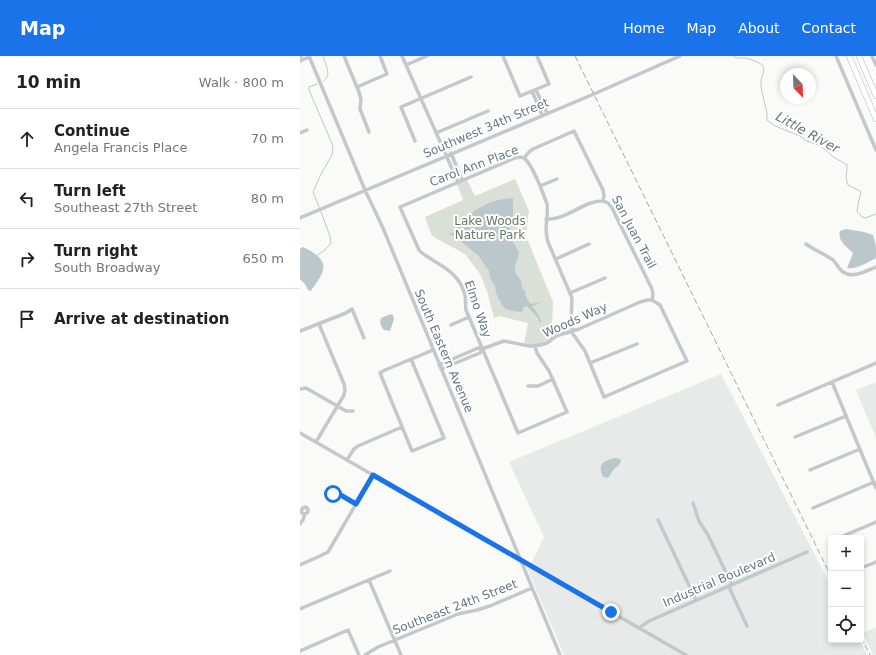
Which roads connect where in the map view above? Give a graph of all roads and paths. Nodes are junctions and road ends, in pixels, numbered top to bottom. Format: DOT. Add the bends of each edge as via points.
graph roads {
  1 [pos="344,56"];
  2 [pos="380,56"];
  3 [pos="402,56"];
  4 [pos="427,56"];
  5 [pos="503,56"];
  6 [pos="537,56"];
  7 [pos="680,56"];
  8 [pos="836,56"];
  9 [pos="849,56"];
  10 [pos="859,56"];
  11 [pos="872,56"];
  12 [pos="309,57"];
  13 [pos="300,61"];
  14 [pos="406,65"];
  15 [pos="876,65"];
  16 [pos="471,77"];
  17 [pos="357,87"];
  18 [pos="534,90"];
  19 [pos="876,96"];
  20 [pos="421,99"];
  21 [pos="488,111"];
  22 [pos="545,114"];
  23 [pos="876,119"];
  24 [pos="307,130"];
  25 [pos="574,131"];
  26 [pos="369,132"];
  27 [pos="300,133"];
  28 [pos="436,133"];
  29 [pos="415,141"];
  30 [pos="876,150"];
  31 [pos="451,153"];
  32 [pos="446,155"];
  33 [pos="524,158"];
  34 [pos="557,179"];
  35 [pos="462,180"];
  36 [pos="458,182"];
  37 [pos="540,186"];
  38 [pos="365,190"];
  39 [pos="603,201"];
  40 [pos="400,207"];
  41 [pos="300,218"];
  42 [pos="546,219"];
  43 [pos="588,244"];
  44 [pos="806,244"];
  45 [pos="556,259"];
  46 [pos="876,267"];
  47 [pos="605,278"];
  48 [pos="570,293"];
  49 [pos="652,300"];
  50 [pos="468,317"];
  51 [pos="319,324"];
  52 [pos="451,325"];
  53 [pos="300,331"];
  54 [pos="572,331"];
  55 [pos="364,338"];
  56 [pos="637,344"];
  57 [pos="536,346"];
  58 [pos="482,349"];
  59 [pos="433,350"];
  60 [pos="411,359"];
  61 [pos="590,363"];
  62 [pos="876,363"];
  63 [pos="439,365"];
  64 [pos="441,370"];
  65 [pos="552,379"];
  66 [pos="832,382"];
  67 [pos="528,386"];
  68 [pos="300,388"];
  69 [pos="778,405"];
  70 [pos="338,406"];
  71 [pos="353,411"];
  72 [pos="846,416"];
  73 [pos="402,428"];
  74 [pos="300,433"];
  75 [pos="794,437"];
  76 [pos="316,442"];
  77 [pos="860,450"];
  78 [pos="347,460"];
  79 [pos="810,470"];
  80 [pos="373,475"];
  81 [pos="874,482"];
  82 [pos="876,488"];
  83 [pos="339,494"];
  84 [pos="693,502"];
  85 [pos="356,504"];
  86 [pos="813,508"];
  87 [pos="305,514"];
  88 [pos="658,520"];
  89 [pos="876,522"];
  90 [pos="300,524"];
  91 [pos="845,535"];
  92 [pos="807,552"];
  93 [pos="520,560"];
  94 [pos="876,562"];
  95 [pos="300,565"];
  96 [pos="864,567"];
  97 [pos="390,571"];
  98 [pos="370,580"];
  99 [pos="731,586"];
  100 [pos="532,588"];
  101 [pos="696,600"];
  102 [pos="300,609"];
  103 [pos="747,626"];
  104 [pos="640,628"];
  105 [pos="395,640"];
  106 [pos="300,651"];
  107 [pos="359,655"];
  108 [pos="365,655"];
  109 [pos="401,655"];
  110 [pos="560,655"];
  111 [pos="686,655"];
  1 -- 17 [label="street"];
  2 -- 17 [label="street" via="387,74"];
  3 -- 14 [label="street"];
  4 -- 14 [label="street"];
  5 -- 18 [label="street" via="520,96"];
  6 -- 18 [label="street" via="549,84"];
  7 -- 22 [label="street, Southwest 34th Street"];
  8 -- 30 [label="street"];
  9 -- 23 [label="highway"];
  10 -- 19 [label="highway"];
  11 -- 15 [label="street"];
  12 -- 13 [label="street"];
  12 -- 38 [label="street, South Eastern Avenue"];
  14 -- 20 [label="street"];
  16 -- 20 [label="street"];
  17 -- 26 [label="street" via="361,99 360,109"];
  18 -- 22 [label="street"];
  20 -- 28 [label="street"];
  20 -- 29 [label="street" via="401,107"];
  21 -- 28 [label="street"];
  22 -- 31 [label="street, Southwest 34th Street"];
  24 -- 27 [label="street"];
  25 -- 33 [label="street, Carol Ann Place" via="533,149"];
  25 -- 39 [label="street, San Juan Trail" via="604,190"];
  28 -- 32 [label="street"];
  31 -- 32 [label="street, Southwest 34th Street"];
  31 -- 35 [label="street"];
  32 -- 36 [label="street"];
  32 -- 38 [label="street, Southwest 34th Street"];
  33 -- 35 [label="street, Carol Ann Place" via="514,158"];
  33 -- 37 [label="street" via="532,167"];
  34 -- 37 [label="street"];
  35 -- 36 [label="street, Carol Ann Place"];
  36 -- 40 [label="street, Carol Ann Place"];
  37 -- 42 [label="street" via="547,204"];
  38 -- 41 [label="street, Southwest 34th Street"];
  38 -- 59 [label="street, South Eastern Avenue"];
  39 -- 42 [label="street" via="594,202 557,218"];
  39 -- 49 [label="street, San Juan Trail" via="608,203 618,218 652,289"];
  40 -- 50 [label="street, Elmo Way" via="419,250 446,268 458,280 466,299"];
  42 -- 45 [label="street" via="546,234"];
  43 -- 45 [label="street"];
  44 -- 46 [label="street" via="834,261 848,274 857,274"];
  45 -- 48 [label="street"];
  47 -- 48 [label="street"];
  48 -- 54 [label="street"];
  49 -- 54 [label="street, Woods Way" via="640,302"];
  49 -- 61 [label="street" via="660,305 687,361 604,397"];
  50 -- 52 [label="street"];
  50 -- 58 [label="street, Elmo Way"];
  51 -- 53 [label="street"];
  51 -- 55 [label="street" via="352,309"];
  51 -- 70 [label="street" via="345,387"];
  54 -- 57 [label="street, Woods Way"];
  54 -- 61 [label="street"];
  56 -- 61 [label="street"];
  57 -- 58 [label="street, Woods Way" via="504,341"];
  57 -- 65 [label="street" via="537,353"];
  58 -- 63 [label="street, Woods Way" via="478,348"];
  58 -- 64 [label="street, Woods Way" via="480,353"];
  58 -- 65 [label="street, Elmo Way" via="518,433 567,412"];
  59 -- 60 [label="street"];
  59 -- 63 [label="street, South Eastern Avenue"];
  60 -- 73 [label="street" via="380,373"];
  60 -- 73 [label="street" via="444,438 412,451"];
  62 -- 66 [label="street"];
  63 -- 64 [label="street, South Eastern Avenue"];
  64 -- 93 [label="street, South Eastern Avenue"];
  65 -- 67 [label="street" via="538,386"];
  66 -- 69 [label="street"];
  66 -- 72 [label="street"];
  68 -- 70 [label="street" via="311,390"];
  70 -- 71 [label="street"];
  70 -- 76 [label="street"];
  72 -- 75 [label="street"];
  72 -- 77 [label="street"];
  73 -- 78 [label="street" via="358,446"];
  74 -- 76 [label="street"];
  76 -- 78 [label="street"];
  77 -- 79 [label="street"];
  77 -- 81 [label="street"];
  78 -- 80 [label="street"];
  80 -- 85 [label="street"];
  80 -- 93 [label="street"];
  81 -- 82 [label="street"];
  81 -- 86 [label="street"];
  83 -- 85 [label="street"];
  84 -- 99 [label="street" via="699,521"];
  85 -- 95 [label="street" via="328,552"];
  87 -- 90 [label="street"];
  88 -- 101 [label="street"];
  89 -- 91 [label="street"];
  92 -- 99 [label="street, Industrial Boulevard"];
  93 -- 100 [label="street, South Eastern Avenue"];
  93 -- 104 [label="street"];
  94 -- 96 [label="street"];
  97 -- 98 [label="street"];
  98 -- 102 [label="street"];
  98 -- 105 [label="street"];
  99 -- 101 [label="street, Industrial Boulevard"];
  99 -- 103 [label="street"];
  100 -- 105 [label="street, Southeast 24th Street"];
  100 -- 110 [label="street, South Eastern Avenue"];
  101 -- 104 [label="street, Industrial Boulevard" via="649,620"];
  104 -- 111 [label="street"];
  105 -- 108 [label="street, Southeast 24th Street"];
  105 -- 109 [label="street"];
  106 -- 107 [label="street" via="348,630"];
}
